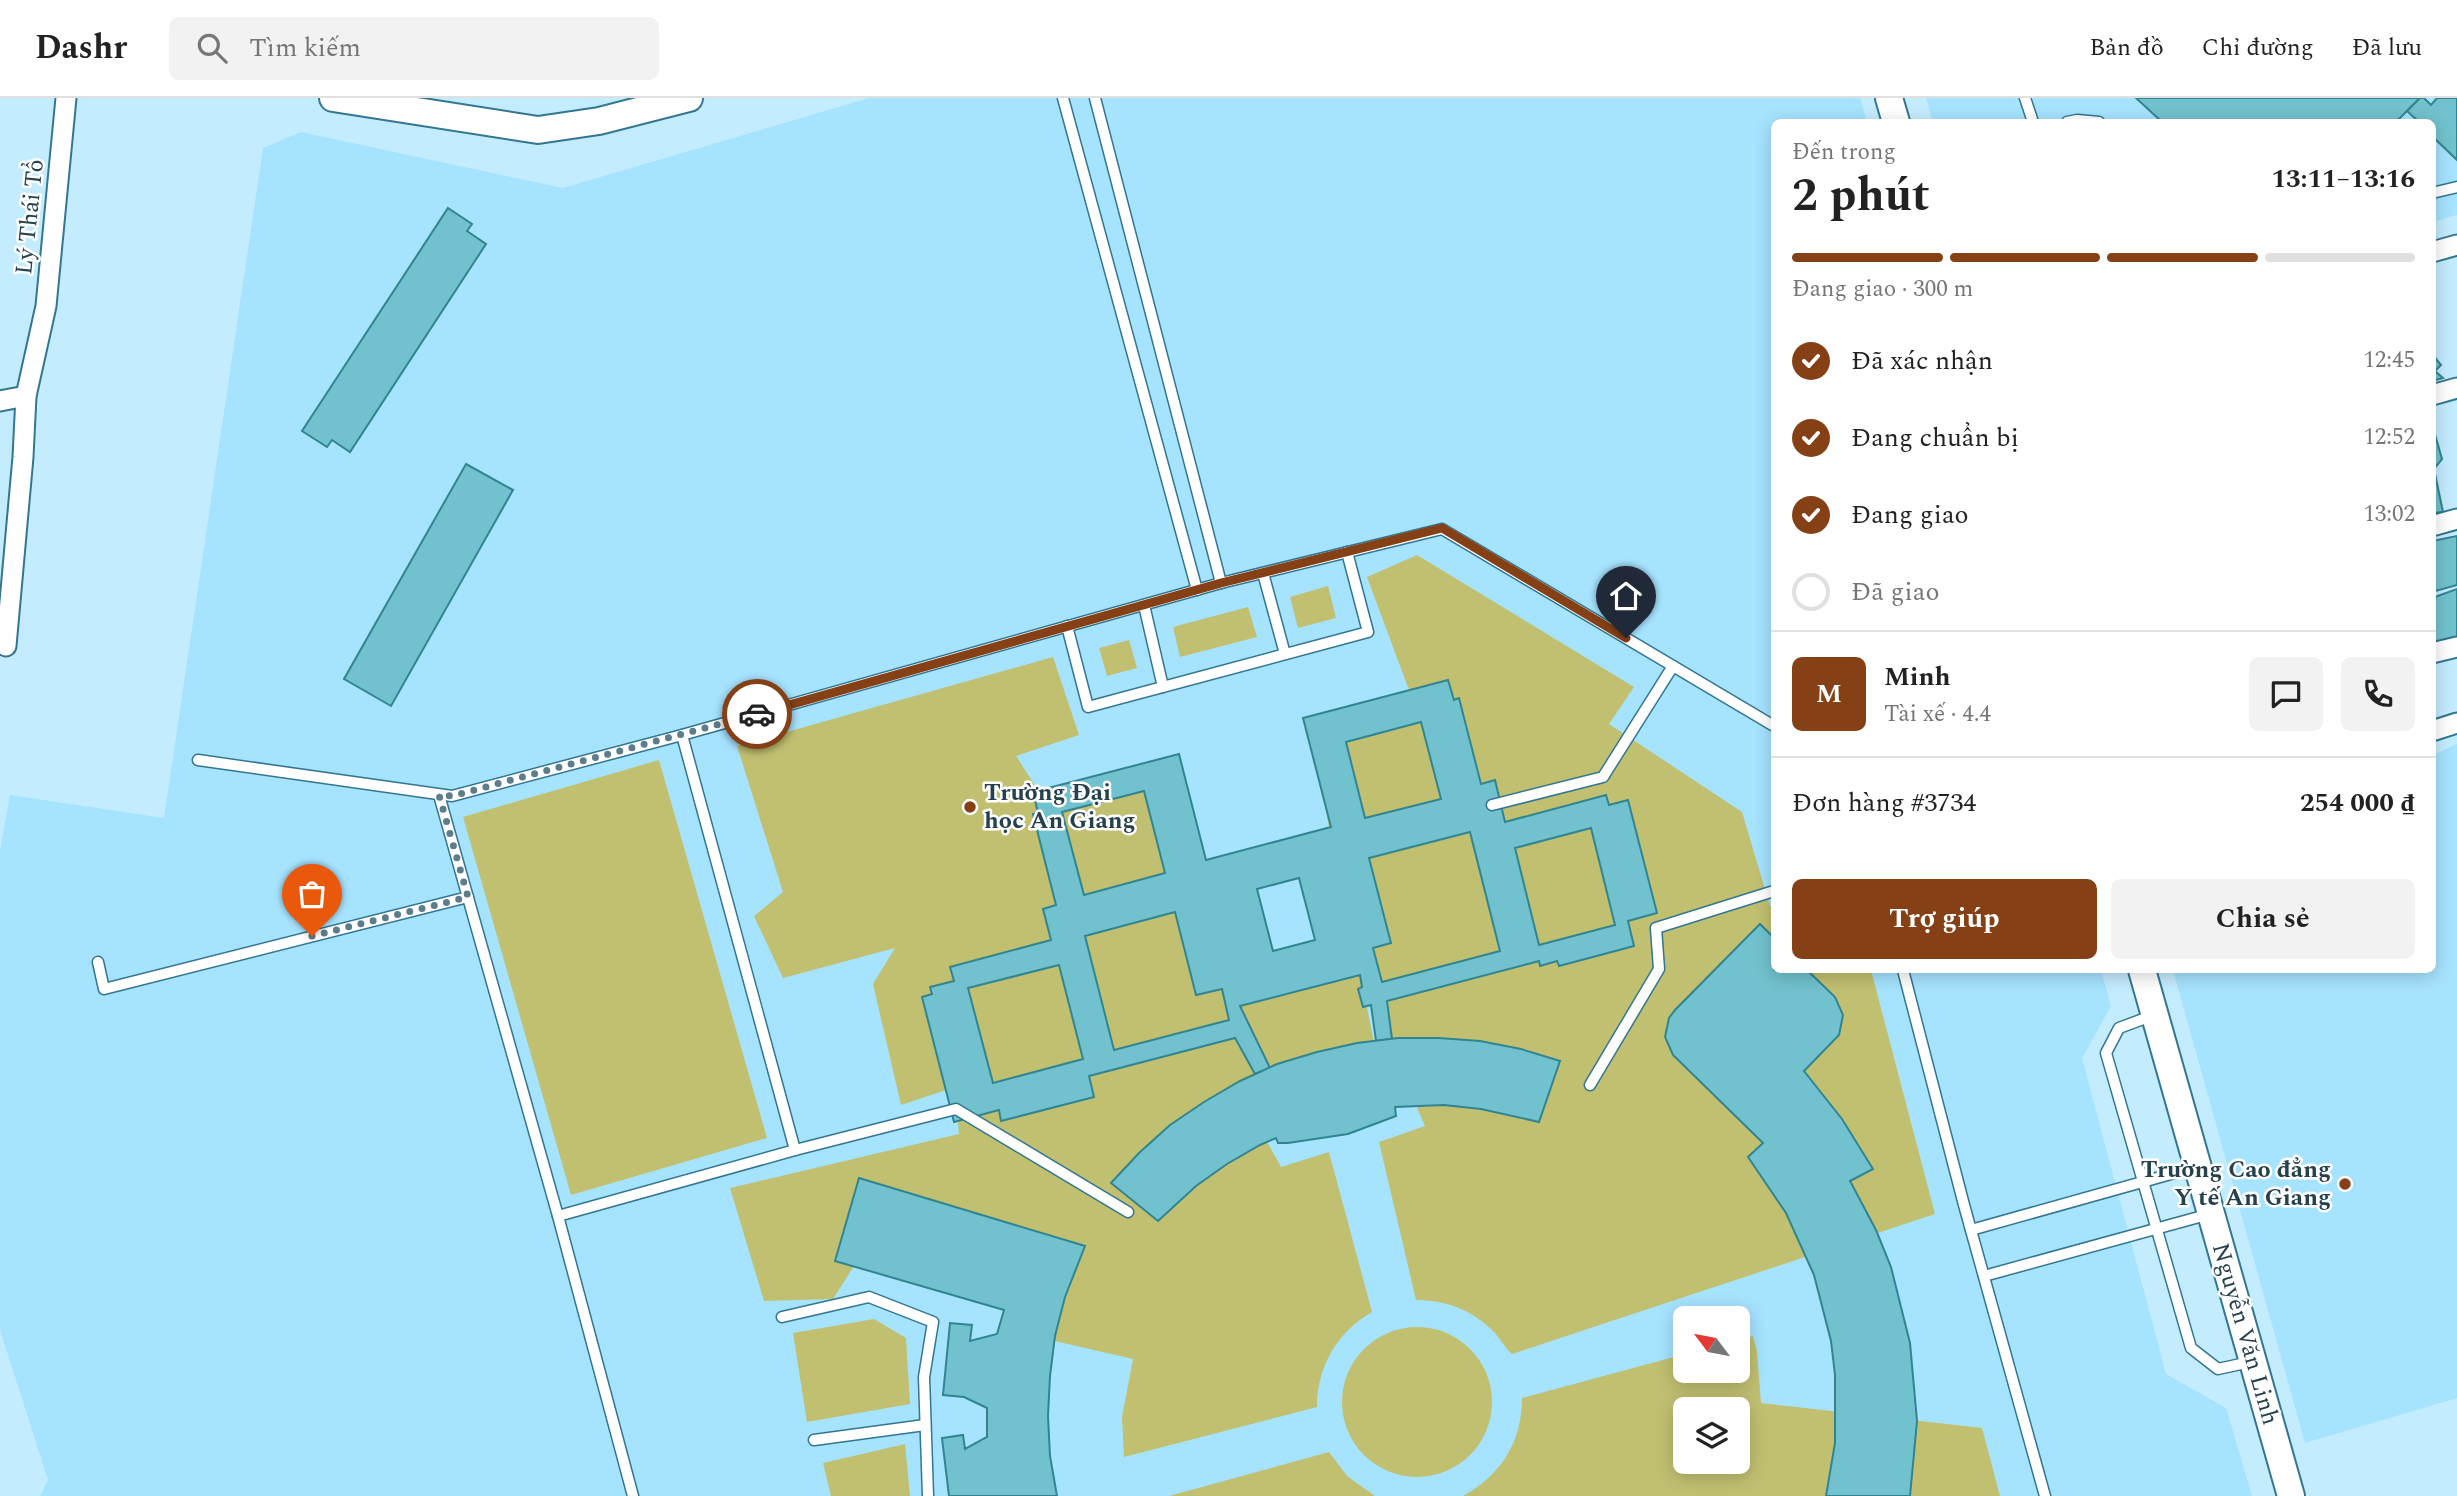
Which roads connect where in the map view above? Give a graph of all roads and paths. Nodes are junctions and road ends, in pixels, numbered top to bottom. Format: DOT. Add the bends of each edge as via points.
graph roads {
  1 [pos="66,98"];
  2 [pos="333,98"];
  3 [pos="689,98"];
  4 [pos="1063,98"];
  5 [pos="1095,98"];
  6 [pos="1889,98"];
  7 [pos="2025,98"];
  8 [pos="1895,119"];
  9 [pos="2031,119"];
  10 [pos="2457,187"];
  11 [pos="2436,192"];
  12 [pos="2457,245"];
  13 [pos="2436,251"];
  14 [pos="2457,388"];
  15 [pos="2436,394"];
  16 [pos="26,396"];
  17 [pos="0,401"];
  18 [pos="2457,519"];
  19 [pos="2436,525"];
  20 [pos="1347,552"];
  21 [pos="1263,573"];
  22 [pos="1221,583"];
  23 [pos="1197,590"];
  24 [pos="1144,605"];
  25 [pos="1067,626"];
  26 [pos="6,646"];
  27 [pos="2457,647"];
  28 [pos="2436,652"];
  29 [pos="1285,654"];
  30 [pos="1672,666"];
  31 [pos="1163,687"];
  32 [pos="2457,723"];
  33 [pos="1771,724"];
  34 [pos="2436,730"];
  35 [pos="682,735"];
  36 [pos="198,760"];
  37 [pos="439,795"];
  38 [pos="1492,805"];
  39 [pos="1771,892"];
  40 [pos="468,897"];
  41 [pos="98,962"];
  42 [pos="1904,973"];
  43 [pos="2143,973"];
  44 [pos="2155,1015"];
  45 [pos="1590,1085"];
  46 [pos="795,1150"];
  47 [pos="2197,1167"];
  48 [pos="2143,1182"];
  49 [pos="1128,1212"];
  50 [pos="2211,1214"];
  51 [pos="558,1216"];
  52 [pos="2157,1229"];
  53 [pos="1971,1230"];
  54 [pos="1984,1276"];
  55 [pos="782,1317"];
  56 [pos="2253,1361"];
  57 [pos="925,1425"];
  58 [pos="814,1440"];
  59 [pos="633,1496"];
  60 [pos="928,1496"];
  61 [pos="2045,1496"];
  62 [pos="2291,1496"];
  1 -- 16 [label="street, Lý Thái Tổ" via="46,306"];
  2 -- 3 [label="street" via="538,130 599,121"];
  4 -- 23 [label="lane"];
  5 -- 22 [label="lane"];
  6 -- 8 [label="street"];
  7 -- 9 [label="lane"];
  10 -- 11 [label="lane"];
  12 -- 13 [label="street"];
  14 -- 15 [label="street"];
  16 -- 17 [label="street"];
  16 -- 26 [label="street, Lý Thái Tổ"];
  18 -- 19 [label="street"];
  20 -- 21 [label="lane"];
  20 -- 29 [label="lane" via="1368,632"];
  20 -- 30 [label="lane" via="1442,528"];
  21 -- 22 [label="lane"];
  21 -- 29 [label="lane"];
  22 -- 23 [label="lane"];
  23 -- 24 [label="lane"];
  24 -- 25 [label="lane"];
  24 -- 31 [label="lane"];
  25 -- 31 [label="lane" via="1088,707"];
  25 -- 35 [label="lane"];
  27 -- 28 [label="street"];
  29 -- 31 [label="lane"];
  30 -- 33 [label="lane"];
  30 -- 38 [label="lane" via="1603,777"];
  32 -- 34 [label="street"];
  35 -- 37 [label="lane" via="452,796"];
  35 -- 46 [label="lane"];
  36 -- 37 [label="lane"];
  37 -- 40 [label="lane"];
  39 -- 45 [label="lane" via="1656,928 1660,969"];
  40 -- 41 [label="lane" via="104,989"];
  40 -- 51 [label="lane"];
  42 -- 53 [label="lane"];
  43 -- 44 [label="street, Nguyễn Văn Linh"];
  44 -- 47 [label="street, Nguyễn Văn Linh"];
  44 -- 48 [label="lane" via="2119,1028 2106,1053"];
  46 -- 49 [label="lane" via="956,1109"];
  46 -- 51 [label="lane"];
  47 -- 48 [label="lane"];
  47 -- 50 [label="street, Nguyễn Văn Linh"];
  48 -- 52 [label="lane"];
  48 -- 53 [label="lane"];
  50 -- 52 [label="lane"];
  50 -- 56 [label="street, Nguyễn Văn Linh"];
  51 -- 59 [label="lane"];
  52 -- 54 [label="lane"];
  52 -- 56 [label="lane" via="2191,1348 2218,1369"];
  53 -- 54 [label="lane"];
  54 -- 61 [label="lane"];
  55 -- 57 [label="lane" via="870,1297 933,1322 924,1377"];
  56 -- 62 [label="street, Nguyễn Văn Linh"];
  57 -- 58 [label="lane"];
  57 -- 60 [label="lane"];
}
